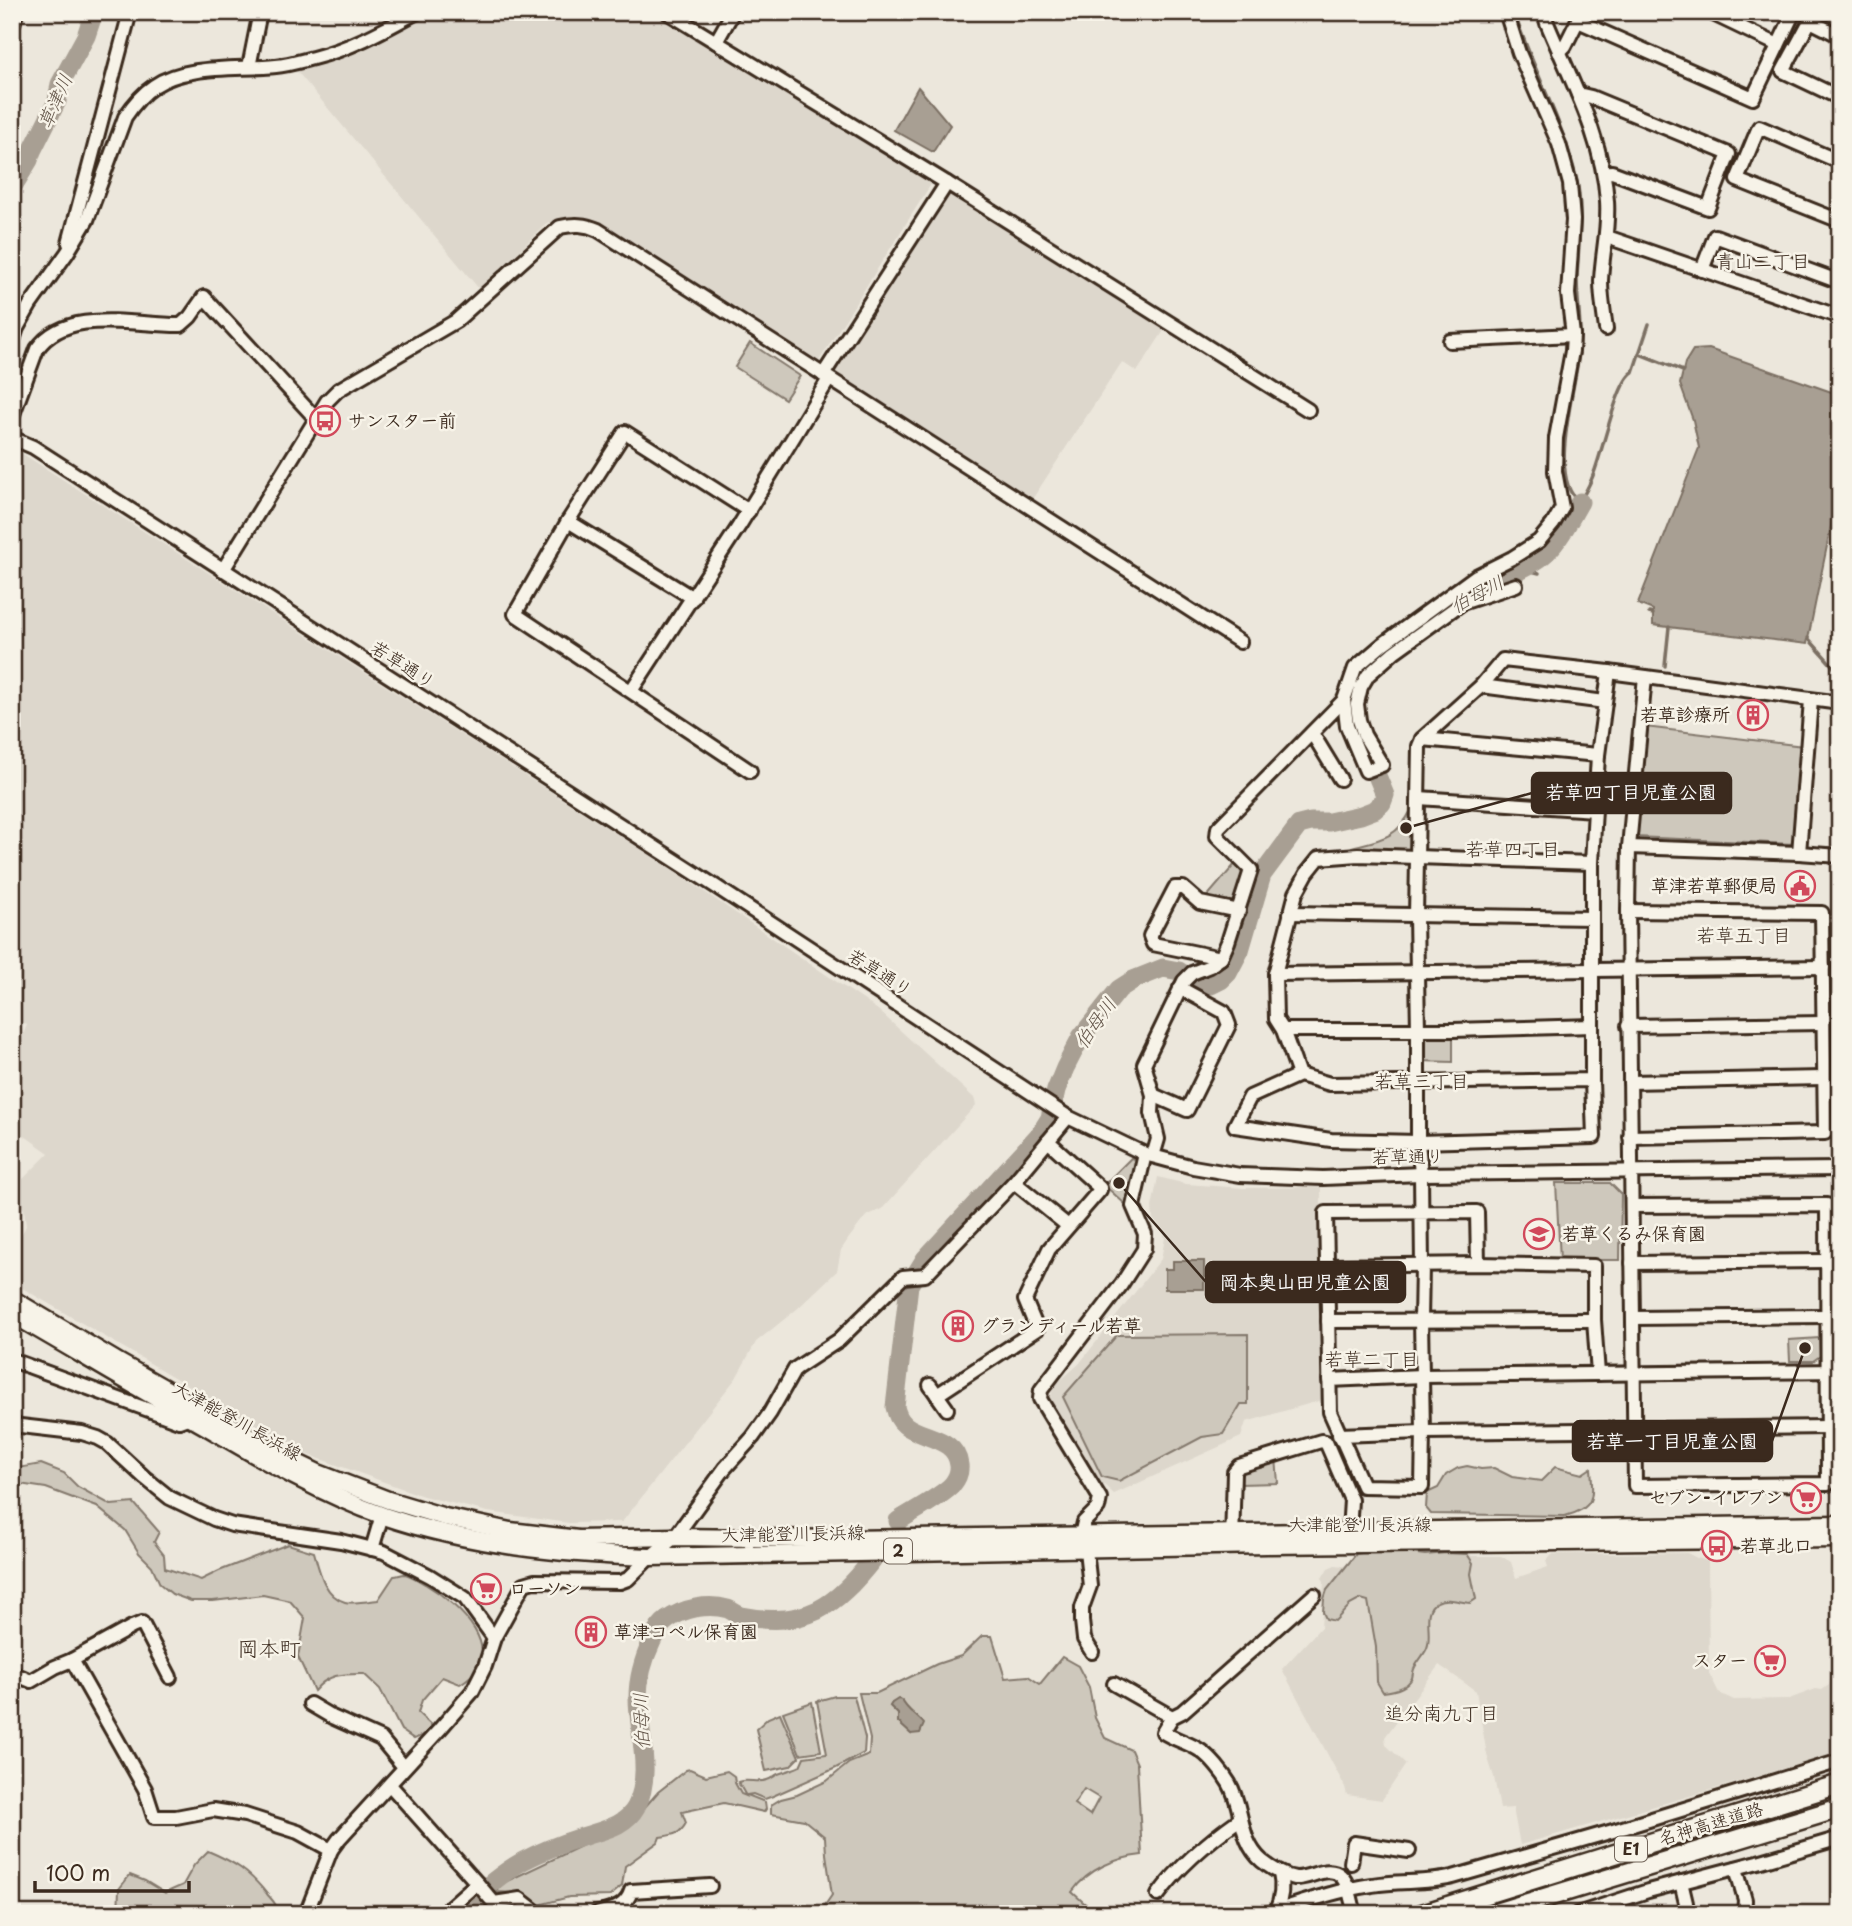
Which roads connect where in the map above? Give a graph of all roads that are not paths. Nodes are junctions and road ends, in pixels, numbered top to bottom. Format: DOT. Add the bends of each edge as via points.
graph roads {
  1 [pos="15,12"];
  2 [pos="130,12"];
  3 [pos="260,12"];
  4 [pos="417,12"];
  5 [pos="667,12"];
  6 [pos="733,12"];
  7 [pos="1506,12"];
  8 [pos="1544,12"];
  9 [pos="1709,12"];
  10 [pos="1794,12"];
  11 [pos="1580,17"];
  12 [pos="12,22"];
  13 [pos="1840,36"];
  14 [pos="716,42"];
  15 [pos="1778,46"];
  16 [pos="1559,52"];
  17 [pos="249,67"];
  18 [pos="1578,94"];
  19 [pos="1840,98"];
  20 [pos="1840,162"];
  21 [pos="1604,173"];
  22 [pos="947,183"];
  23 [pos="1840,221"];
  24 [pos="1607,237"];
  25 [pos="67,253"];
  26 [pos="1702,270"];
  27 [pos="1840,282"];
  28 [pos="1840,317"];
  29 [pos="1606,330"];
  30 [pos="1573,335"];
  31 [pos="1450,341"];
  32 [pos="12,343"];
  33 [pos="826,377"];
  34 [pos="1308,410"];
  35 [pos="12,416"];
  36 [pos="317,421"];
  37 [pos="12,438"];
  38 [pos="749,511"];
  39 [pos="568,521"];
  40 [pos="223,570"];
  41 [pos="1516,585"];
  42 [pos="692,598"];
  43 [pos="1240,642"];
  44 [pos="1609,673"];
  45 [pos="1645,677"];
  46 [pos="1481,687"];
  47 [pos="631,691"];
  48 [pos="1344,700"];
  49 [pos="1811,700"];
  50 [pos="1605,702"];
  51 [pos="1840,703"];
  52 [pos="1312,733"];
  53 [pos="1422,739"];
  54 [pos="1598,755"];
  55 [pos="750,771"];
  56 [pos="1340,779"];
  57 [pos="1419,798"];
  58 [pos="1595,810"];
  59 [pos="1629,847"];
  60 [pos="1799,853"];
  61 [pos="1840,856"];
  62 [pos="1416,857"];
  63 [pos="1592,863"];
  64 [pos="1239,911"];
  65 [pos="1628,911"];
  66 [pos="1290,913"];
  67 [pos="1416,916"];
  68 [pos="1592,918"];
  69 [pos="1221,958"];
  70 [pos="1823,967"];
  71 [pos="1592,970"];
  72 [pos="1628,970"];
  73 [pos="1417,972"];
  74 [pos="1275,974"];
  75 [pos="1185,981"];
  76 [pos="1823,1023"];
  77 [pos="1592,1026"];
  78 [pos="1628,1026"];
  79 [pos="1283,1030"];
  80 [pos="1418,1030"];
  81 [pos="1299,1075"];
  82 [pos="1824,1078"];
  83 [pos="1592,1080"];
  84 [pos="1630,1082"];
  85 [pos="1418,1084"];
  86 [pos="1153,1094"];
  87 [pos="1058,1110"];
  88 [pos="1630,1137"];
  89 [pos="1048,1141"];
  90 [pos="1418,1142"];
  91 [pos="1149,1155"];
  92 [pos="1840,1169"];
  93 [pos="1631,1172"];
  94 [pos="1421,1174"];
  95 [pos="1014,1182"];
  96 [pos="1632,1206"];
  97 [pos="1420,1212"];
  98 [pos="1068,1226"];
  99 [pos="1826,1261"];
  100 [pos="1632,1263"];
  101 [pos="1478,1264"];
  102 [pos="1327,1266"];
  103 [pos="1422,1266"];
  104 [pos="12,1299"];
  105 [pos="12,1314"];
  106 [pos="1826,1316"];
  107 [pos="1633,1318"];
  108 [pos="1421,1320"];
  109 [pos="1594,1320"];
  110 [pos="1328,1321"];
  111 [pos="12,1360"];
  112 [pos="1834,1371"];
  113 [pos="1598,1374"];
  114 [pos="1634,1374"];
  115 [pos="1422,1376"];
  116 [pos="1329,1380"];
  117 [pos="947,1409"];
  118 [pos="190,1417"];
  119 [pos="12,1425"];
  120 [pos="1828,1427"];
  121 [pos="1633,1430"];
  122 [pos="1423,1432"];
  123 [pos="1339,1434"];
  124 [pos="382,1515"];
  125 [pos="1840,1524"];
  126 [pos="1349,1532"];
  127 [pos="675,1537"];
  128 [pos="1232,1539"];
  129 [pos="1840,1539"];
  130 [pos="1084,1542"];
  131 [pos="372,1549"];
  132 [pos="650,1557"];
  133 [pos="1314,1595"];
  134 [pos="494,1638"];
  135 [pos="1092,1652"];
  136 [pos="72,1660"];
  137 [pos="12,1673"];
  138 [pos="170,1677"];
  139 [pos="1114,1684"];
  140 [pos="310,1704"];
  141 [pos="1172,1717"];
  142 [pos="1840,1761"];
  143 [pos="404,1767"];
  144 [pos="390,1784"];
  145 [pos="1840,1784"];
  146 [pos="1840,1808"];
  147 [pos="1240,1819"];
  148 [pos="1840,1838"];
  149 [pos="331,1850"];
  150 [pos="1409,1851"];
  151 [pos="1351,1863"];
  152 [pos="1736,1868"];
  153 [pos="1280,1873"];
  154 [pos="1681,1882"];
  155 [pos="477,1883"];
  156 [pos="710,1886"];
  157 [pos="1348,1891"];
  158 [pos="1158,1895"];
  159 [pos="1354,1910"];
  160 [pos="1272,1912"];
  161 [pos="306,1914"];
  162 [pos="442,1914"];
  163 [pos="538,1914"];
  164 [pos="596,1914"];
  165 [pos="1422,1914"];
  166 [pos="1492,1914"];
  167 [pos="1577,1914"];
  168 [pos="1685,1914"];
  169 [pos="1744,1914"];
  1 -- 12 [label="main road"];
  2 -- 25 [label="street"];
  3 -- 17 [label="street"];
  4 -- 17 [label="street" via="316,57"];
  5 -- 14 [label="street"];
  6 -- 14 [label="street"];
  7 -- 30 [label="street" via="1559,144 1570,184 1573,220 1568,294"];
  8 -- 16 [label="street"];
  9 -- 15 [label="street"];
  10 -- 15 [label="street"];
  11 -- 15 [label="street" via="1753,98"];
  11 -- 16 [label="street"];
  13 -- 19 [label="street" via="1810,21 1783,71"];
  14 -- 22 [label="street"];
  16 -- 18 [label="street"];
  17 -- 25 [label="street" via="171,77 134,103 87,220"];
  18 -- 21 [label="street"];
  18 -- 21 [label="street" via="1730,154 1708,208"];
  20 -- 23 [label="street" via="1759,127 1737,180"];
  21 -- 24 [label="street"];
  22 -- 33 [label="street"];
  22 -- 34 [label="street"];
  24 -- 26 [label="street"];
  24 -- 29 [label="street" via="1601,280"];
  25 -- 32 [label="street" via="30,304"];
  26 -- 27 [label="street" via="1715,236"];
  26 -- 28 [label="street"];
  30 -- 31 [label="street"];
  30 -- 48 [label="street" via="1556,438 1555,471 1562,508 1553,524 1539,541 1476,576 1374,652 1355,668"];
  33 -- 36 [label="street" via="598,230 571,225 552,233 456,321 338,390"];
  33 -- 38 [label="street"];
  33 -- 43 [label="street"];
  35 -- 36 [label="street" via="37,349 51,334 89,321 181,325 204,297"];
  36 -- 40 [label="street"];
  37 -- 40 [label="street, 若草通り" via="33,447"];
  38 -- 39 [label="street" via="625,432"];
  38 -- 42 [label="street"];
  39 -- 42 [label="street"];
  39 -- 47 [label="street" via="515,614"];
  40 -- 87 [label="street, 若草通り"];
  41 -- 48 [label="street" via="1462,603 1368,675 1357,704 1359,720 1382,765 1366,771 1347,726"];
  42 -- 47 [label="street"];
  44 -- 45 [label="street"];
  44 -- 46 [label="street" via="1503,660"];
  44 -- 50 [label="street"];
  45 -- 49 [label="street"];
  45 -- 59 [label="street"];
  46 -- 50 [label="street"];
  46 -- 53 [label="street"];
  47 -- 55 [label="street"];
  48 -- 52 [label="street"];
  49 -- 51 [label="street"];
  49 -- 60 [label="street"];
  50 -- 54 [label="street"];
  52 -- 56 [label="street"];
  52 -- 64 [label="street" via="1217,828 1217,836 1251,870"];
  53 -- 54 [label="street"];
  53 -- 57 [label="street"];
  54 -- 58 [label="street"];
  57 -- 58 [label="street"];
  57 -- 62 [label="street"];
  58 -- 63 [label="street"];
  59 -- 60 [label="street"];
  59 -- 65 [label="street"];
  60 -- 61 [label="street"];
  62 -- 63 [label="street"];
  62 -- 66 [label="street" via="1319,858 1296,893"];
  62 -- 67 [label="street"];
  63 -- 68 [label="street"];
  64 -- 69 [label="street"];
  64 -- 69 [label="street" via="1200,903 1183,888 1175,888 1150,936 1153,944"];
  65 -- 70 [label="street" via="1822,913"];
  65 -- 72 [label="street"];
  66 -- 67 [label="street"];
  66 -- 74 [label="street"];
  67 -- 68 [label="street"];
  67 -- 73 [label="street"];
  68 -- 71 [label="street"];
  69 -- 75 [label="street"];
  70 -- 72 [label="street"];
  70 -- 76 [label="street"];
  71 -- 72 [label="street"];
  71 -- 73 [label="street"];
  71 -- 77 [label="street"];
  72 -- 78 [label="street"];
  73 -- 74 [label="street"];
  73 -- 80 [label="street"];
  74 -- 79 [label="street" via="1276,1019"];
  75 -- 86 [label="street" via="1144,1064"];
  75 -- 86 [label="street" via="1224,1012 1229,1025 1187,1110"];
  76 -- 78 [label="street"];
  76 -- 82 [label="street"];
  77 -- 80 [label="street"];
  77 -- 83 [label="street"];
  78 -- 84 [label="street"];
  79 -- 80 [label="street"];
  79 -- 81 [label="street"];
  80 -- 85 [label="street"];
  81 -- 85 [label="street" via="1330,1084"];
  81 -- 90 [label="street" via="1250,1097 1235,1126 1331,1140"];
  82 -- 84 [label="street"];
  82 -- 88 [label="street" via="1825,1133"];
  83 -- 85 [label="street"];
  83 -- 90 [label="street" via="1594,1137"];
  84 -- 88 [label="street"];
  85 -- 90 [label="street"];
  86 -- 91 [label="street" via="1158,1139"];
  87 -- 89 [label="street"];
  87 -- 91 [label="street, 若草通り"];
  88 -- 93 [label="street"];
  89 -- 95 [label="street"];
  89 -- 98 [label="street" via="1100,1188"];
  90 -- 94 [label="street"];
  91 -- 94 [label="street, 若草通り" via="1240,1175"];
  91 -- 130 [label="street" via="1132,1206 1145,1234 1144,1249 1041,1390 1048,1415 1100,1498 1084,1522"];
  92 -- 93 [label="street, 若草通り"];
  93 -- 94 [label="street, 若草通り"];
  93 -- 96 [label="street"];
  94 -- 97 [label="street"];
  95 -- 98 [label="street"];
  95 -- 127 [label="street" via="925,1275 903,1277 839,1340 795,1369 753,1437 724,1468"];
  96 -- 99 [label="street" via="1827,1205"];
  96 -- 100 [label="street"];
  97 -- 101 [label="street" via="1477,1212"];
  97 -- 102 [label="street" via="1326,1213"];
  97 -- 103 [label="street"];
  98 -- 117 [label="street" via="1049,1249 1025,1300 1037,1329 934,1390"];
  99 -- 100 [label="street"];
  99 -- 106 [label="street"];
  100 -- 107 [label="street"];
  101 -- 103 [label="street"];
  101 -- 109 [label="street" via="1594,1266"];
  102 -- 103 [label="street"];
  102 -- 110 [label="street"];
  103 -- 108 [label="street"];
  104 -- 127 [label="main road, 大津能登川長浜線 / 2" via="289,1459 388,1500 510,1531 578,1539"];
  105 -- 118 [label="main road, 大津能登川長浜線 / 2"];
  106 -- 107 [label="street"];
  106 -- 112 [label="street"];
  107 -- 114 [label="street"];
  108 -- 109 [label="street"];
  108 -- 110 [label="street"];
  108 -- 115 [label="street"];
  109 -- 113 [label="street"];
  110 -- 116 [label="street"];
  111 -- 118 [label="street" via="179,1421"];
  112 -- 114 [label="street"];
  112 -- 120 [label="street"];
  113 -- 114 [label="street"];
  113 -- 115 [label="street"];
  114 -- 121 [label="street"];
  115 -- 116 [label="street"];
  115 -- 122 [label="street"];
  116 -- 123 [label="street" via="1330,1412"];
  118 -- 124 [label="main road, 大津能登川長浜線 / 2" via="276,1467"];
  119 -- 131 [label="street" via="98,1438 170,1498 232,1525"];
  120 -- 121 [label="street"];
  120 -- 121 [label="street" via="1828,1485 1635,1486"];
  121 -- 122 [label="street"];
  122 -- 123 [label="street"];
  122 -- 123 [label="street" via="1422,1487 1363,1486"];
  124 -- 131 [label="street"];
  124 -- 132 [label="main road, 大津能登川長浜線 / 2" via="521,1547"];
  125 -- 126 [label="main road, 大津能登川長浜線 / 2"];
  126 -- 128 [label="main road, 大津能登川長浜線 / 2"];
  126 -- 128 [label="street" via="1351,1500 1326,1442 1321,1441 1239,1466 1234,1472"];
  127 -- 130 [label="main road, 大津能登川長浜線 / 2"];
  127 -- 132 [label="street"];
  128 -- 129 [label="main road, 大津能登川長浜線 / 2"];
  128 -- 130 [label="main road, 大津能登川長浜線 / 2"];
  130 -- 132 [label="main road, 大津能登川長浜線 / 2"];
  130 -- 135 [label="street" via="1090,1586 1082,1621 1084,1639"];
  131 -- 134 [label="street" via="465,1598"];
  132 -- 134 [label="street" via="620,1582 524,1584"];
  133 -- 141 [label="street"];
  134 -- 143 [label="street" via="472,1692"];
  136 -- 137 [label="street" via="31,1681"];
  136 -- 138 [label="street" via="142,1623"];
  136 -- 149 [label="street" via="145,1788 154,1817 214,1810 245,1815 298,1832"];
  139 -- 141 [label="street"];
  140 -- 143 [label="street" via="381,1739"];
  141 -- 147 [label="street" via="1163,1732 1210,1759 1233,1790"];
  142 -- 157 [label="street" via="1445,1880 1385,1883"];
  143 -- 144 [label="street"];
  144 -- 149 [label="street"];
  144 -- 155 [label="street"];
  145 -- 165 [label="highway, 名神高速道路 / E1"];
  146 -- 166 [label="highway, 名神高速道路 / E1"];
  147 -- 153 [label="street" via="1252,1851"];
  147 -- 158 [label="street" via="1173,1874"];
  148 -- 152 [label="street"];
  149 -- 161 [label="street"];
  150 -- 151 [label="street" via="1354,1843"];
  152 -- 154 [label="street"];
  152 -- 169 [label="street" via="1745,1899"];
  153 -- 157 [label="street" via="1300,1878 1335,1871"];
  153 -- 160 [label="street" via="1282,1894"];
  154 -- 167 [label="street"];
  154 -- 168 [label="street"];
  155 -- 162 [label="street"];
  155 -- 163 [label="street" via="494,1903 520,1899"];
  156 -- 164 [label="street" via="631,1891 617,1908"];
  157 -- 159 [label="street"];
  157 -- 160 [label="street"];
}
